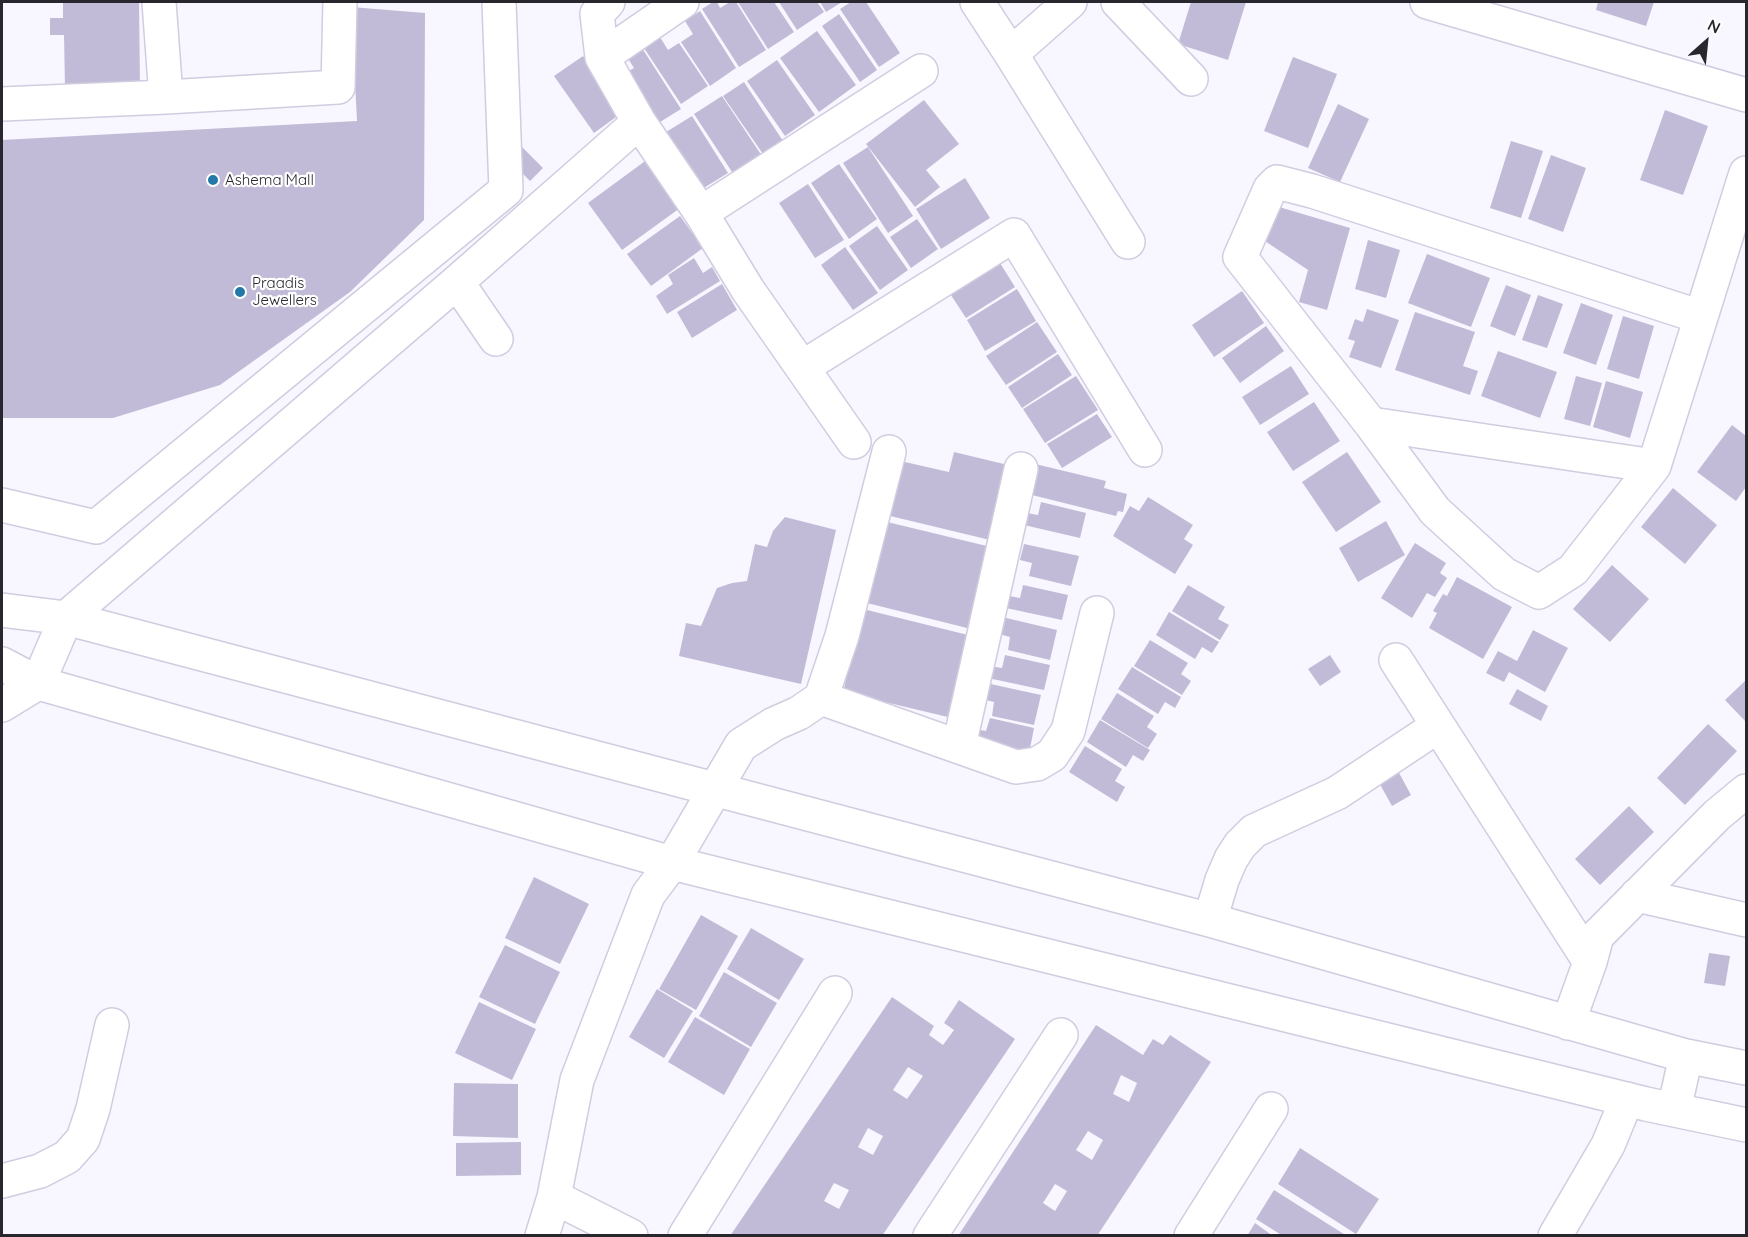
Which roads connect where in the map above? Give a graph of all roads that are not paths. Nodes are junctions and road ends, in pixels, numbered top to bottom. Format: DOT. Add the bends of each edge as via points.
graph roads {
  1 [pos="159,2"];
  2 [pos="340,2"];
  3 [pos="499,2"];
  4 [pos="608,2"];
  5 [pos="682,2"];
  6 [pos="977,2"];
  7 [pos="1070,2"];
  8 [pos="1118,2"];
  9 [pos="1427,2"];
  10 [pos="1011,54"];
  11 [pos="602,57"];
  12 [pos="921,71"];
  13 [pos="1191,79"];
  14 [pos="1746,95"];
  15 [pos="166,97"];
  16 [pos="2,104"];
  17 [pos="639,122"];
  18 [pos="1746,173"];
  19 [pos="701,213"];
  20 [pos="1128,242"];
  21 [pos="457,282"];
  22 [pos="1701,317"];
  23 [pos="495,339"];
  24 [pos="802,367"];
  25 [pos="1371,424"];
  26 [pos="854,442"];
  27 [pos="1145,450"];
  28 [pos="889,452"];
  29 [pos="1654,466"];
  30 [pos="1021,469"];
  31 [pos="2,505"];
  32 [pos="2,610"];
  33 [pos="1096,613"];
  34 [pos="66,618"];
  35 [pos="1395,660"];
  36 [pos="2,664"];
  37 [pos="38,683"];
  38 [pos="820,698"];
  39 [pos="2,705"];
  40 [pos="1438,726"];
  41 [pos="959,746"];
  42 [pos="716,789"];
  43 [pos="1746,791"];
  44 [pos="672,863"];
  45 [pos="1637,895"];
  46 [pos="1210,920"];
  47 [pos="1746,920"];
  48 [pos="1590,962"];
  49 [pos="835,993"];
  50 [pos="1568,1023"];
  51 [pos="112,1025"];
  52 [pos="1061,1035"];
  53 [pos="1686,1056"];
  54 [pos="1746,1068"];
  55 [pos="1627,1099"];
  56 [pos="1271,1109"];
  57 [pos="1674,1110"];
  58 [pos="1746,1125"];
  59 [pos="2,1181"];
  60 [pos="554,1197"];
  61 [pos="542,1236"];
  62 [pos="631,1236"];
  63 [pos="686,1236"];
  64 [pos="930,1236"];
  65 [pos="1191,1236"];
  66 [pos="1555,1236"];
  1 -- 15 [label="street"];
  2 -- 15 [label="street" via="338,87"];
  3 -- 31 [label="street" via="506,190 96,527"];
  4 -- 11 [label="street" via="597,14"];
  5 -- 11 [label="street"];
  6 -- 10 [label="street"];
  7 -- 10 [label="street"];
  8 -- 13 [label="street"];
  9 -- 14 [label="street"];
  10 -- 20 [label="street"];
  11 -- 17 [label="street"];
  12 -- 19 [label="street"];
  15 -- 16 [label="street"];
  17 -- 19 [label="street"];
  17 -- 21 [label="street"];
  18 -- 22 [label="street"];
  19 -- 24 [label="street"];
  21 -- 23 [label="street"];
  21 -- 34 [label="street"];
  22 -- 25 [label="street" via="1277,182 1270,189 1240,257"];
  22 -- 29 [label="street"];
  24 -- 26 [label="street"];
  24 -- 27 [label="street" via="1014,235"];
  25 -- 29 [label="street"];
  25 -- 29 [label="street" via="1435,511 1504,574 1539,592 1573,570"];
  28 -- 38 [label="street" via="843,636"];
  30 -- 41 [label="street"];
  32 -- 34 [label="street"];
  33 -- 41 [label="street" via="1068,731 1052,755 1037,764 1016,767"];
  34 -- 37 [label="street"];
  34 -- 42 [label="street"];
  35 -- 40 [label="street"];
  36 -- 37 [label="street"];
  37 -- 39 [label="street"];
  37 -- 44 [label="street"];
  38 -- 41 [label="street"];
  38 -- 42 [label="street" via="741,745"];
  40 -- 46 [label="street" via="1338,793 1254,831 1231,859"];
  40 -- 48 [label="street"];
  42 -- 44 [label="street"];
  42 -- 46 [label="street"];
  43 -- 45 [label="street"];
  44 -- 55 [label="street"];
  44 -- 60 [label="street" via="648,895 578,1080"];
  45 -- 47 [label="street"];
  45 -- 48 [label="street" via="1597,936"];
  46 -- 50 [label="street"];
  48 -- 50 [label="street"];
  49 -- 63 [label="street"];
  50 -- 53 [label="street"];
  51 -- 59 [label="street" via="83,1139 67,1156 40,1171"];
  52 -- 64 [label="street"];
  53 -- 54 [label="street"];
  53 -- 57 [label="street"];
  55 -- 57 [label="street"];
  55 -- 66 [label="street" via="1608,1145"];
  56 -- 65 [label="street"];
  57 -- 58 [label="street"];
  60 -- 61 [label="street"];
  60 -- 62 [label="street"];
}
